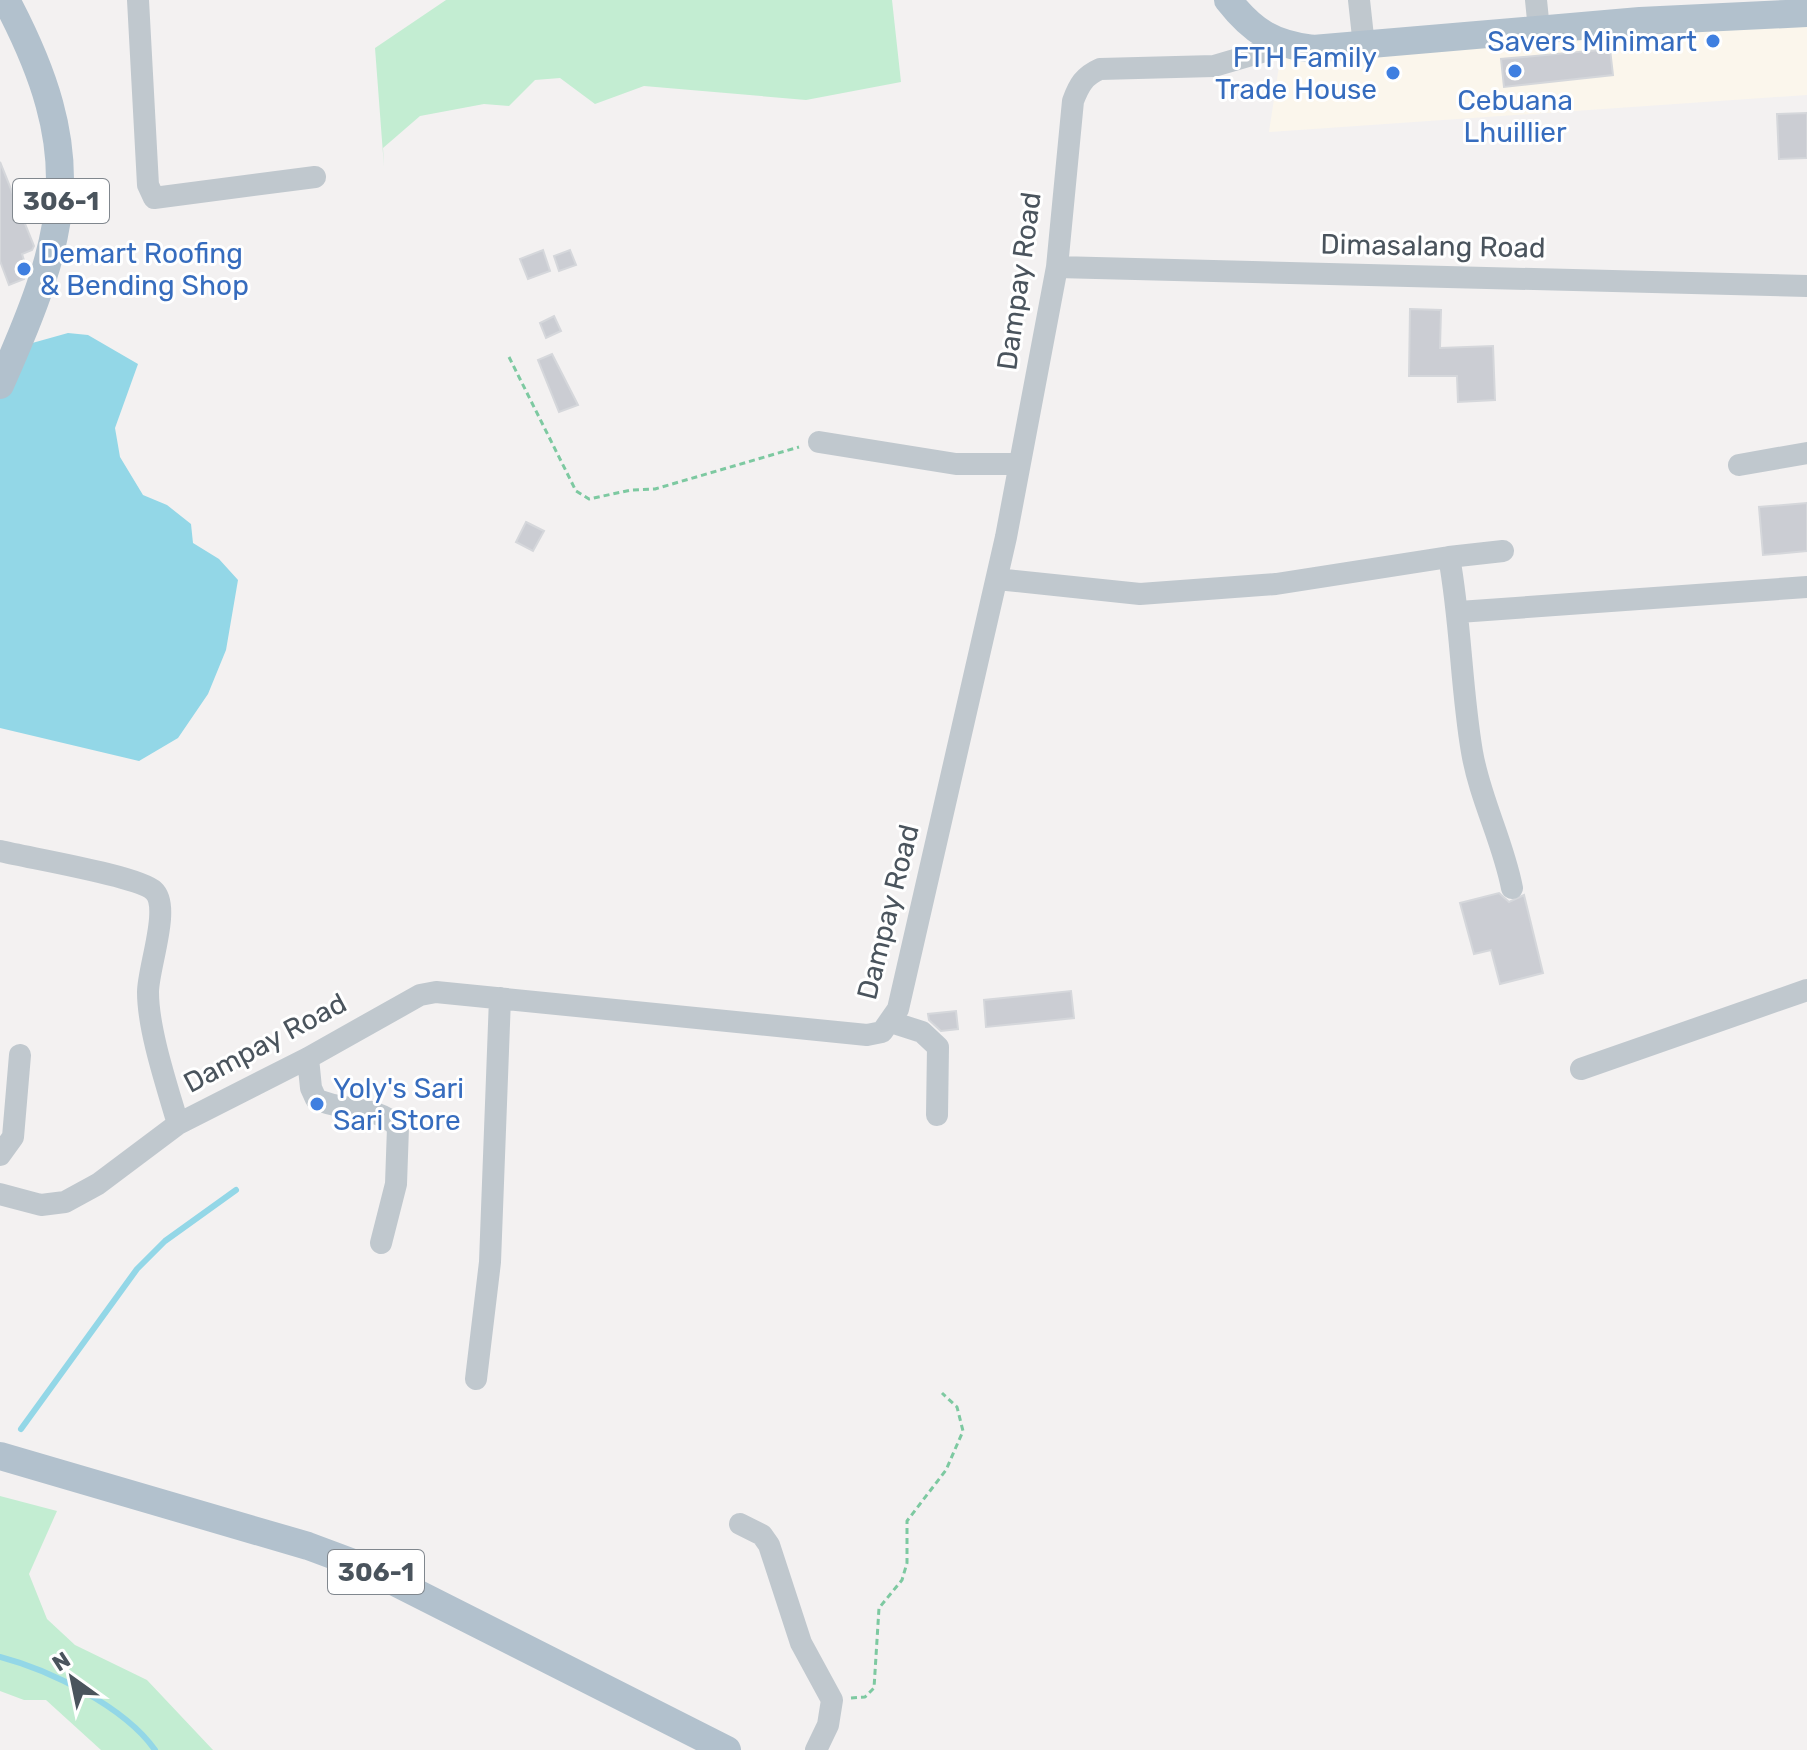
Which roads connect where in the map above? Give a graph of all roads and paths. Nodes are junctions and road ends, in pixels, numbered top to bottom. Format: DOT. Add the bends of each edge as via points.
graph roads {
  1 [pos="6,0"];
  2 [pos="28,0"];
  3 [pos="138,0"];
  4 [pos="1228,0"];
  5 [pos="1359,0"];
  6 [pos="1536,0"];
  7 [pos="1807,13"];
  8 [pos="1539,30"];
  9 [pos="1282,46"];
  10 [pos="1364,46"];
  11 [pos="35,54"];
  12 [pos="315,177"];
  13 [pos="1057,267"];
  14 [pos="1807,286"];
  15 [pos="509,357"];
  16 [pos="0,385"];
  17 [pos="819,442"];
  18 [pos="1807,453"];
  19 [pos="1018,464"];
  20 [pos="1739,465"];
  21 [pos="1503,551"];
  22 [pos="1449,557"];
  23 [pos="997,579"];
  24 [pos="1807,587"];
  25 [pos="1459,612"];
  26 [pos="0,851"];
  27 [pos="1512,888"];
  28 [pos="1807,990"];
  29 [pos="500,998"];
  30 [pos="891,1022"];
  31 [pos="20,1055"];
  32 [pos="308,1058"];
  33 [pos="1581,1069"];
  34 [pos="937,1115"];
  35 [pos="178,1124"];
  36 [pos="0,1155"];
  37 [pos="0,1194"];
  38 [pos="381,1243"];
  39 [pos="476,1379"];
  40 [pos="942,1393"];
  41 [pos="0,1456"];
  42 [pos="740,1524"];
  43 [pos="832,1700"];
  44 [pos="727,1750"];
  45 [pos="816,1750"];
  1 -- 11 [label="main road, 306-1"];
  2 -- 11 [label="main road, 306-1"];
  3 -- 12 [label="street" via="148,185 154,198"];
  4 -- 9 [label="main road" via="1244,20"];
  5 -- 10 [label="street"];
  6 -- 8 [label="street"];
  7 -- 8 [label="main road"];
  8 -- 10 [label="main road"];
  9 -- 10 [label="main road"];
  9 -- 13 [label="street, Dampay Road" via="1214,66 1100,69 1087,75 1073,101"];
  11 -- 16 [label="main road, 306-1" via="58,135 61,199 42,286"];
  13 -- 14 [label="street, Dimasalang Road"];
  13 -- 19 [label="street, Dampay Road"];
  15 -- 17 [label="path" via="576,491 589,499 655,489"];
  17 -- 19 [label="street" via="956,464"];
  18 -- 20 [label="street"];
  19 -- 23 [label="street, Dampay Road"];
  21 -- 22 [label="street"];
  22 -- 23 [label="street" via="1276,584 1140,594"];
  22 -- 25 [label="street"];
  23 -- 30 [label="street, Dampay Road"];
  24 -- 25 [label="street"];
  25 -- 27 [label="street" via="1472,752"];
  26 -- 35 [label="street" via="118,877 158,895 161,909 148,991"];
  28 -- 33 [label="street"];
  29 -- 30 [label="street, Dampay Road" via="867,1035 882,1032"];
  29 -- 32 [label="street, Dampay Road" via="420,995"];
  29 -- 39 [label="street" via="490,1262"];
  30 -- 34 [label="street" via="922,1032 938,1047"];
  31 -- 36 [label="street" via="13,1137"];
  32 -- 35 [label="street, Dampay Road"];
  32 -- 38 [label="street" via="316,1099 339,1109 374,1112 398,1127 396,1184"];
  35 -- 37 [label="street, Dampay Road" via="65,1202 41,1205"];
  40 -- 43 [label="path" via="957,1407 963,1431 946,1470 907,1521 902,1580 879,1608 874,1688 865,1697"];
  41 -- 44 [label="main road, 306-1" via="367,1568"];
  42 -- 43 [label="street" via="769,1545 801,1643"];
  43 -- 45 [label="street"];
}
